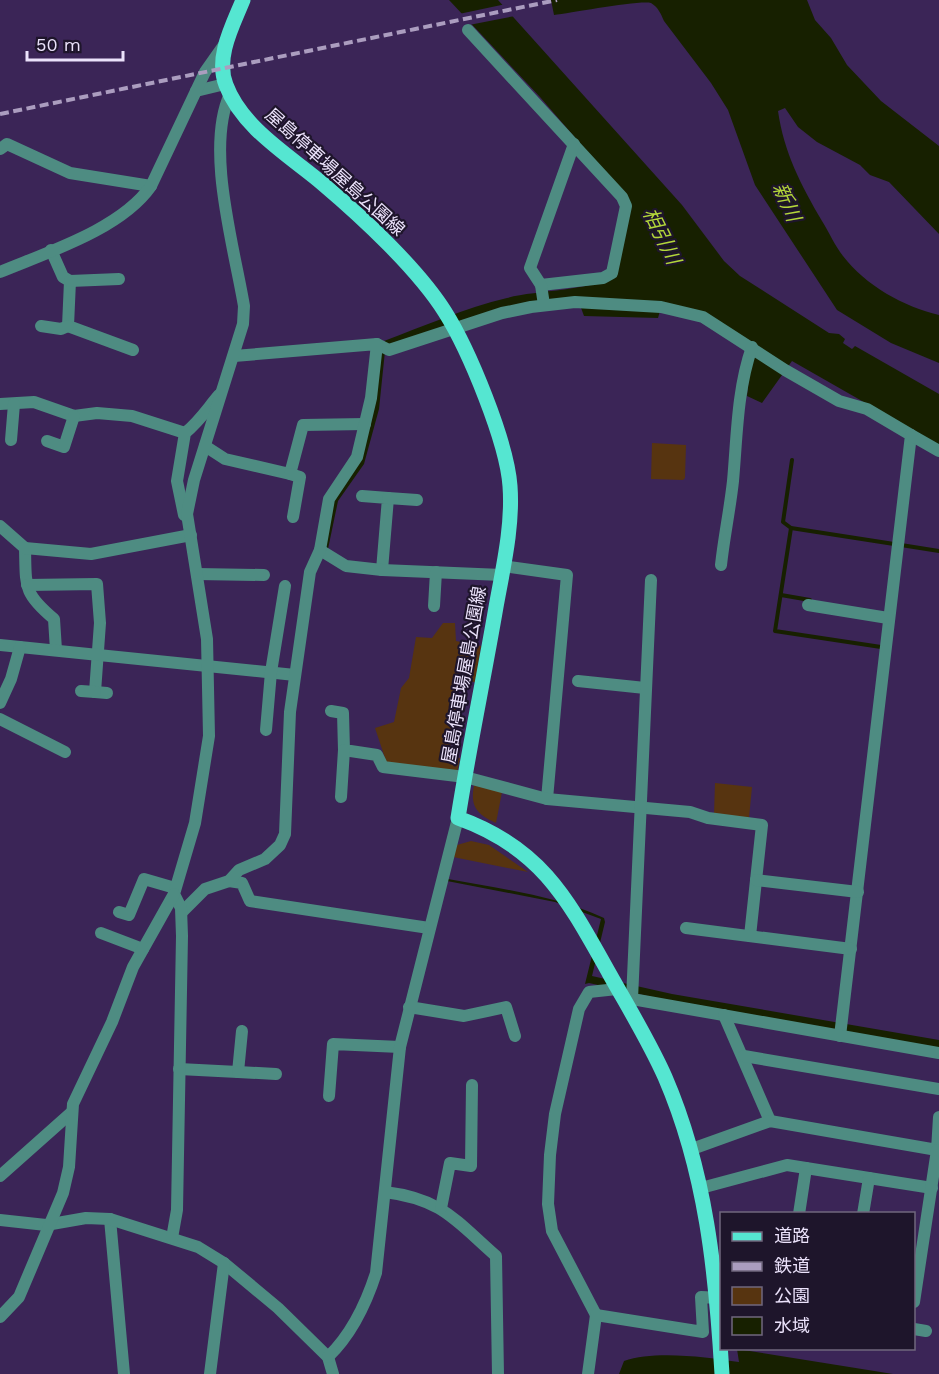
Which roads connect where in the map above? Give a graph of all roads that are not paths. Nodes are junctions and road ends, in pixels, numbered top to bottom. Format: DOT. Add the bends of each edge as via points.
graph roads {
  1 [pos="243,0"];
  2 [pos="468,30"];
  3 [pos="226,42"];
  4 [pos="227,89"];
  5 [pos="196,91"];
  6 [pos="574,144"];
  7 [pos="0,149"];
  8 [pos="151,186"];
  9 [pos="51,250"];
  10 [pos="0,272"];
  11 [pos="119,279"];
  12 [pos="70,280"];
  13 [pos="542,287"];
  14 [pos="544,304"];
  15 [pos="41,326"];
  16 [pos="68,326"];
  17 [pos="454,328"];
  18 [pos="377,344"];
  19 [pos="754,349"];
  20 [pos="133,350"];
  21 [pos="234,356"];
  22 [pos="222,392"];
  23 [pos="0,404"];
  24 [pos="14,404"];
  25 [pos="74,416"];
  26 [pos="365,424"];
  27 [pos="185,433"];
  28 [pos="911,435"];
  29 [pos="11,440"];
  30 [pos="47,441"];
  31 [pos="205,446"];
  32 [pos="939,452"];
  33 [pos="290,474"];
  34 [pos="362,496"];
  35 [pos="388,498"];
  36 [pos="417,500"];
  37 [pos="187,514"];
  38 [pos="293,517"];
  39 [pos="0,526"];
  40 [pos="191,535"];
  41 [pos="25,548"];
  42 [pos="320,550"];
  43 [pos="721,565"];
  44 [pos="382,570"];
  45 [pos="502,571"];
  46 [pos="436,572"];
  47 [pos="197,574"];
  48 [pos="264,575"];
  49 [pos="651,580"];
  50 [pos="27,585"];
  51 [pos="285,586"];
  52 [pos="808,605"];
  53 [pos="434,606"];
  54 [pos="888,618"];
  55 [pos="0,645"];
  56 [pos="20,647"];
  57 [pos="56,650"];
  58 [pos="98,654"];
  59 [pos="208,665"];
  60 [pos="271,672"];
  61 [pos="295,675"];
  62 [pos="578,681"];
  63 [pos="645,688"];
  64 [pos="81,691"];
  65 [pos="0,703"];
  66 [pos="331,711"];
  67 [pos="0,719"];
  68 [pos="266,730"];
  69 [pos="344,750"];
  70 [pos="65,752"];
  71 [pos="465,777"];
  72 [pos="341,797"];
  73 [pos="547,799"];
  74 [pos="641,807"];
  75 [pos="458,818"];
  76 [pos="756,880"];
  77 [pos="229,881"];
  78 [pos="174,891"];
  79 [pos="858,892"];
  80 [pos="119,912"];
  81 [pos="182,912"];
  82 [pos="429,928"];
  83 [pos="686,928"];
  84 [pos="100,933"];
  85 [pos="750,936"];
  86 [pos="851,948"];
  87 [pos="143,949"];
  88 [pos="625,996"];
  89 [pos="409,1007"];
  90 [pos="724,1015"];
  91 [pos="242,1030"];
  92 [pos="841,1030"];
  93 [pos="515,1036"];
  94 [pos="400,1047"];
  95 [pos="939,1053"];
  96 [pos="744,1056"];
  97 [pos="179,1069"];
  98 [pos="238,1072"];
  99 [pos="276,1074"];
  100 [pos="472,1084"];
  101 [pos="939,1089"];
  102 [pos="329,1096"];
  103 [pos="72,1112"];
  104 [pos="939,1117"];
  105 [pos="770,1121"];
  106 [pos="692,1149"];
  107 [pos="937,1150"];
  108 [pos="806,1168"];
  109 [pos="0,1176"];
  110 [pos="870,1178"];
  111 [pos="701,1188"];
  112 [pos="932,1188"];
  113 [pos="385,1192"];
  114 [pos="441,1208"];
  115 [pos="799,1212"];
  116 [pos="864,1212"];
  117 [pos="110,1219"];
  118 [pos="0,1220"];
  119 [pos="51,1225"];
  120 [pos="172,1238"];
  121 [pos="224,1263"];
  122 [pos="915,1296"];
  123 [pos="718,1297"];
  124 [pos="596,1315"];
  125 [pos="0,1317"];
  126 [pos="720,1338"];
  127 [pos="721,1350"];
  128 [pos="328,1357"];
  129 [pos="124,1374"];
  130 [pos="210,1374"];
  131 [pos="333,1374"];
  132 [pos="498,1374"];
  133 [pos="588,1374"];
  134 [pos="722,1374"];
  1 -- 3 [label="main road"];
  2 -- 6 [label="street"];
  3 -- 4 [label="main road"];
  3 -- 5 [label="street"];
  4 -- 5 [label="street"];
  4 -- 17 [label="main road, 屋島停車場屋島公園線" via="264,135 388,244"];
  4 -- 21 [label="street" via="219,136 244,306"];
  5 -- 8 [label="street"];
  6 -- 13 [label="street" via="530,268"];
  6 -- 13 [label="street" via="626,206 614,268 603,278"];
  7 -- 8 [label="street" via="7,144 70,173"];
  8 -- 9 [label="street" via="125,214"];
  9 -- 10 [label="street"];
  9 -- 12 [label="street" via="63,277"];
  11 -- 12 [label="street"];
  12 -- 16 [label="street"];
  13 -- 14 [label="street"];
  14 -- 17 [label="street"];
  14 -- 19 [label="street" via="661,307 703,317"];
  15 -- 16 [label="street"];
  16 -- 20 [label="street"];
  17 -- 18 [label="street" via="389,350"];
  17 -- 45 [label="main road, 屋島停車場屋島公園線" via="494,422 509,474 510,507"];
  18 -- 21 [label="street"];
  18 -- 26 [label="street"];
  19 -- 28 [label="street" via="839,401 867,409"];
  19 -- 43 [label="street" via="746,362"];
  21 -- 22 [label="street"];
  22 -- 27 [label="street" via="204,418"];
  22 -- 31 [label="street"];
  23 -- 24 [label="street"];
  24 -- 25 [label="street" via="34,402"];
  24 -- 29 [label="street"];
  25 -- 27 [label="street" via="132,416"];
  25 -- 30 [label="street" via="64,447"];
  26 -- 33 [label="street" via="303,425"];
  26 -- 42 [label="street" via="357,457 329,499"];
  27 -- 37 [label="street" via="177,481 184,515"];
  28 -- 32 [label="street"];
  28 -- 54 [label="street"];
  31 -- 33 [label="street" via="225,459"];
  31 -- 37 [label="street"];
  33 -- 38 [label="street" via="300,477"];
  34 -- 35 [label="street"];
  35 -- 36 [label="street"];
  35 -- 44 [label="street"];
  37 -- 40 [label="street"];
  39 -- 41 [label="street"];
  40 -- 41 [label="street" via="91,554"];
  40 -- 47 [label="street"];
  41 -- 50 [label="street"];
  42 -- 44 [label="street" via="346,566"];
  42 -- 61 [label="street" via="310,572"];
  44 -- 46 [label="street"];
  45 -- 46 [label="street"];
  45 -- 71 [label="main road, 屋島停車場屋島公園線"];
  45 -- 73 [label="street" via="567,575"];
  46 -- 53 [label="street"];
  47 -- 48 [label="street"];
  47 -- 59 [label="street"];
  49 -- 63 [label="street"];
  50 -- 57 [label="street" via="33,602 54,619"];
  50 -- 58 [label="street" via="97,585"];
  51 -- 60 [label="street"];
  52 -- 54 [label="street" via="832,614"];
  54 -- 79 [label="street"];
  55 -- 56 [label="street"];
  56 -- 57 [label="street"];
  56 -- 65 [label="street"];
  57 -- 58 [label="street"];
  58 -- 59 [label="street"];
  58 -- 64 [label="street" via="101,692"];
  59 -- 60 [label="street"];
  59 -- 78 [label="street" via="209,736 203,781"];
  60 -- 61 [label="street"];
  60 -- 68 [label="street"];
  61 -- 77 [label="street" via="285,834 275,851 238,870"];
  62 -- 63 [label="street"];
  63 -- 74 [label="street"];
  66 -- 69 [label="street" via="343,713"];
  67 -- 70 [label="street"];
  69 -- 71 [label="street" via="377,755 383,767"];
  69 -- 72 [label="street"];
  71 -- 73 [label="street"];
  71 -- 75 [label="main road, 屋島停車場屋島公園線"];
  73 -- 74 [label="street"];
  74 -- 76 [label="street" via="762,825"];
  74 -- 88 [label="street"];
  75 -- 82 [label="street"];
  75 -- 88 [label="main road" via="518,849 550,878 574,910"];
  76 -- 79 [label="street"];
  76 -- 85 [label="street"];
  77 -- 81 [label="street" via="205,889"];
  77 -- 82 [label="street" via="242,884 250,901"];
  78 -- 80 [label="street" via="144,879 129,915"];
  78 -- 81 [label="street"];
  78 -- 87 [label="street"];
  79 -- 86 [label="street"];
  81 -- 97 [label="street"];
  82 -- 89 [label="street"];
  83 -- 85 [label="street"];
  84 -- 87 [label="street"];
  85 -- 86 [label="street"];
  86 -- 92 [label="street"];
  87 -- 103 [label="street"];
  88 -- 90 [label="street"];
  88 -- 106 [label="main road" via="658,1061"];
  88 -- 124 [label="street" via="589,992 579,1009 555,1114 548,1181 552,1231"];
  89 -- 93 [label="street" via="464,1016 506,1007"];
  89 -- 94 [label="street"];
  90 -- 92 [label="street"];
  90 -- 96 [label="street"];
  91 -- 98 [label="street"];
  92 -- 95 [label="street"];
  94 -- 102 [label="street" via="333,1044"];
  94 -- 113 [label="street"];
  96 -- 101 [label="street"];
  96 -- 105 [label="street"];
  97 -- 98 [label="street"];
  97 -- 120 [label="street" via="177,1210"];
  98 -- 99 [label="street"];
  100 -- 114 [label="street" via="471,1166 450,1163"];
  103 -- 109 [label="street"];
  103 -- 119 [label="street" via="69,1167"];
  104 -- 107 [label="street"];
  105 -- 106 [label="street"];
  105 -- 107 [label="street"];
  106 -- 111 [label="main road"];
  107 -- 112 [label="street"];
  108 -- 110 [label="street"];
  108 -- 111 [label="street" via="787,1165"];
  108 -- 115 [label="street"];
  110 -- 112 [label="street"];
  110 -- 116 [label="street"];
  111 -- 123 [label="main road"];
  112 -- 122 [label="street"];
  113 -- 114 [label="street" via="415,1196"];
  113 -- 128 [label="street" via="372,1286 354,1324"];
  114 -- 132 [label="street" via="496,1256"];
  117 -- 119 [label="street" via="86,1218"];
  117 -- 120 [label="street"];
  117 -- 129 [label="street"];
  118 -- 119 [label="street"];
  119 -- 125 [label="street" via="19,1297"];
  120 -- 121 [label="street" via="198,1247"];
  121 -- 128 [label="street"];
  121 -- 130 [label="street"];
  123 -- 124 [label="street" via="701,1298 703,1332"];
  123 -- 126 [label="main road"];
  124 -- 133 [label="street"];
  127 -- 134 [label="main road"];
  128 -- 131 [label="street"];
}
